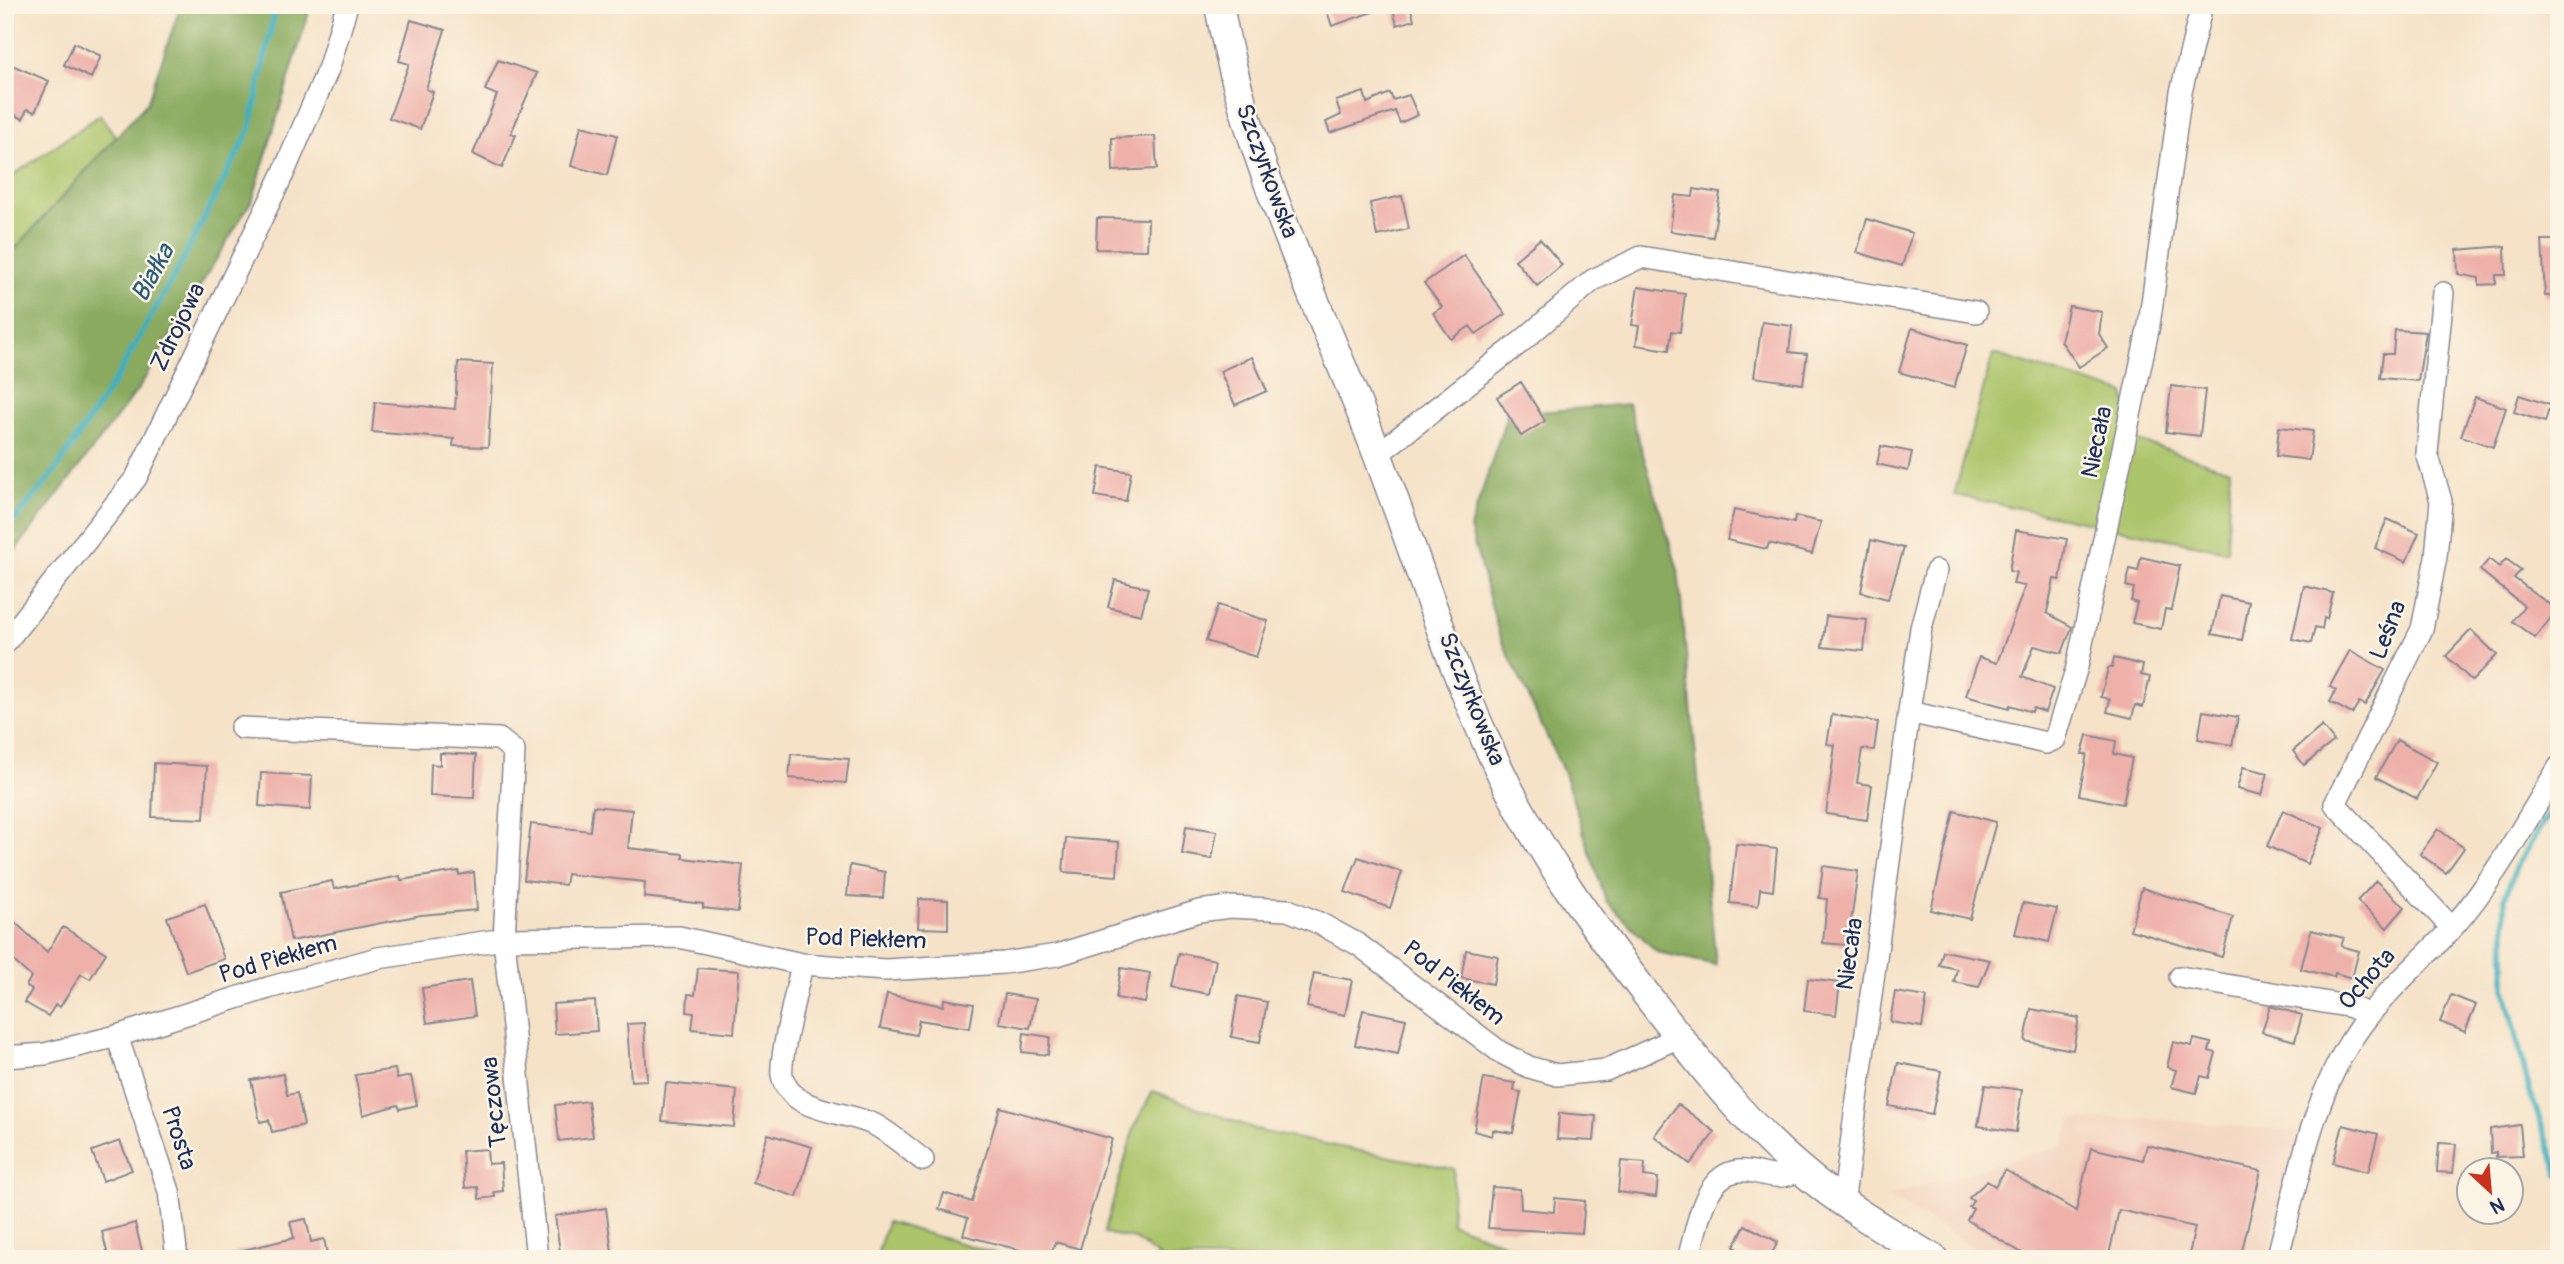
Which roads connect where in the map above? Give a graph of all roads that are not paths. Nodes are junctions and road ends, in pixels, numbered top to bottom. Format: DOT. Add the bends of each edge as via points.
graph roads {
  1 [pos="347,5"];
  2 [pos="1219,5"];
  3 [pos="2202,5"];
  4 [pos="2443,293"];
  5 [pos="1976,312"];
  6 [pos="1378,454"];
  7 [pos="1936,571"];
  8 [pos="5,643"];
  9 [pos="1909,712"];
  10 [pos="241,728"];
  11 [pos="2559,767"];
  12 [pos="2452,928"];
  13 [pos="504,939"];
  14 [pos="802,964"];
  15 [pos="2180,977"];
  16 [pos="2368,1015"];
  17 [pos="117,1036"];
  18 [pos="1679,1037"];
  19 [pos="5,1057"];
  20 [pos="923,1160"];
  21 [pos="1801,1170"];
  22 [pos="1843,1204"];
  23 [pos="177,1259"];
  24 [pos="537,1259"];
  25 [pos="1688,1259"];
  26 [pos="1934,1259"];
  27 [pos="2277,1259"];
  1 -- 8 [label="street, Zdrojowa" via="329,67 283,174 136,478"];
  2 -- 6 [label="main road, Szczyrkowska" via="1237,90 1258,154"];
  3 -- 9 [label="street, Niecała" via="2181,92 2148,325 2077,667 2055,740 2046,743"];
  4 -- 12 [label="street, Leśna" via="2427,453 2441,501 2422,629 2335,804"];
  5 -- 6 [label="street" via="1641,257 1593,280"];
  6 -- 18 [label="main road, Szczyrkowska" via="1481,728 1516,804 1579,907"];
  7 -- 9 [label="street, Niecała" via="1921,628"];
  9 -- 22 [label="street, Niecała"];
  10 -- 13 [label="street, Tęczowa" via="499,739 507,743 514,751"];
  11 -- 12 [label="street, Ochota" via="2484,889"];
  12 -- 16 [label="street, Ochota"];
  13 -- 14 [label="street, Pod Piekłem" via="679,937"];
  13 -- 17 [label="street, Pod Piekłem" via="378,958"];
  13 -- 24 [label="street, Tęczowa"];
  14 -- 18 [label="street, Pod Piekłem" via="885,970 1004,963 1056,955 1199,911 1258,907 1288,910 1359,945 1489,1044 1529,1067 1557,1075 1595,1072"];
  14 -- 20 [label="street" via="782,1074 790,1094 805,1105 877,1126"];
  15 -- 16 [label="street" via="2352,1007"];
  16 -- 27 [label="street, Ochota" via="2323,1096"];
  17 -- 19 [label="street, Pod Piekłem" via="45,1054"];
  17 -- 23 [label="street, Prosta" via="169,1191"];
  18 -- 21 [label="main road, Szczyrkowska" via="1742,1112"];
  21 -- 22 [label="main road, Szczyrkowska"];
  21 -- 25 [label="street" via="1781,1178 1745,1170 1725,1174 1709,1190"];
  22 -- 26 [label="main road, Szczyrkowska"];
}
